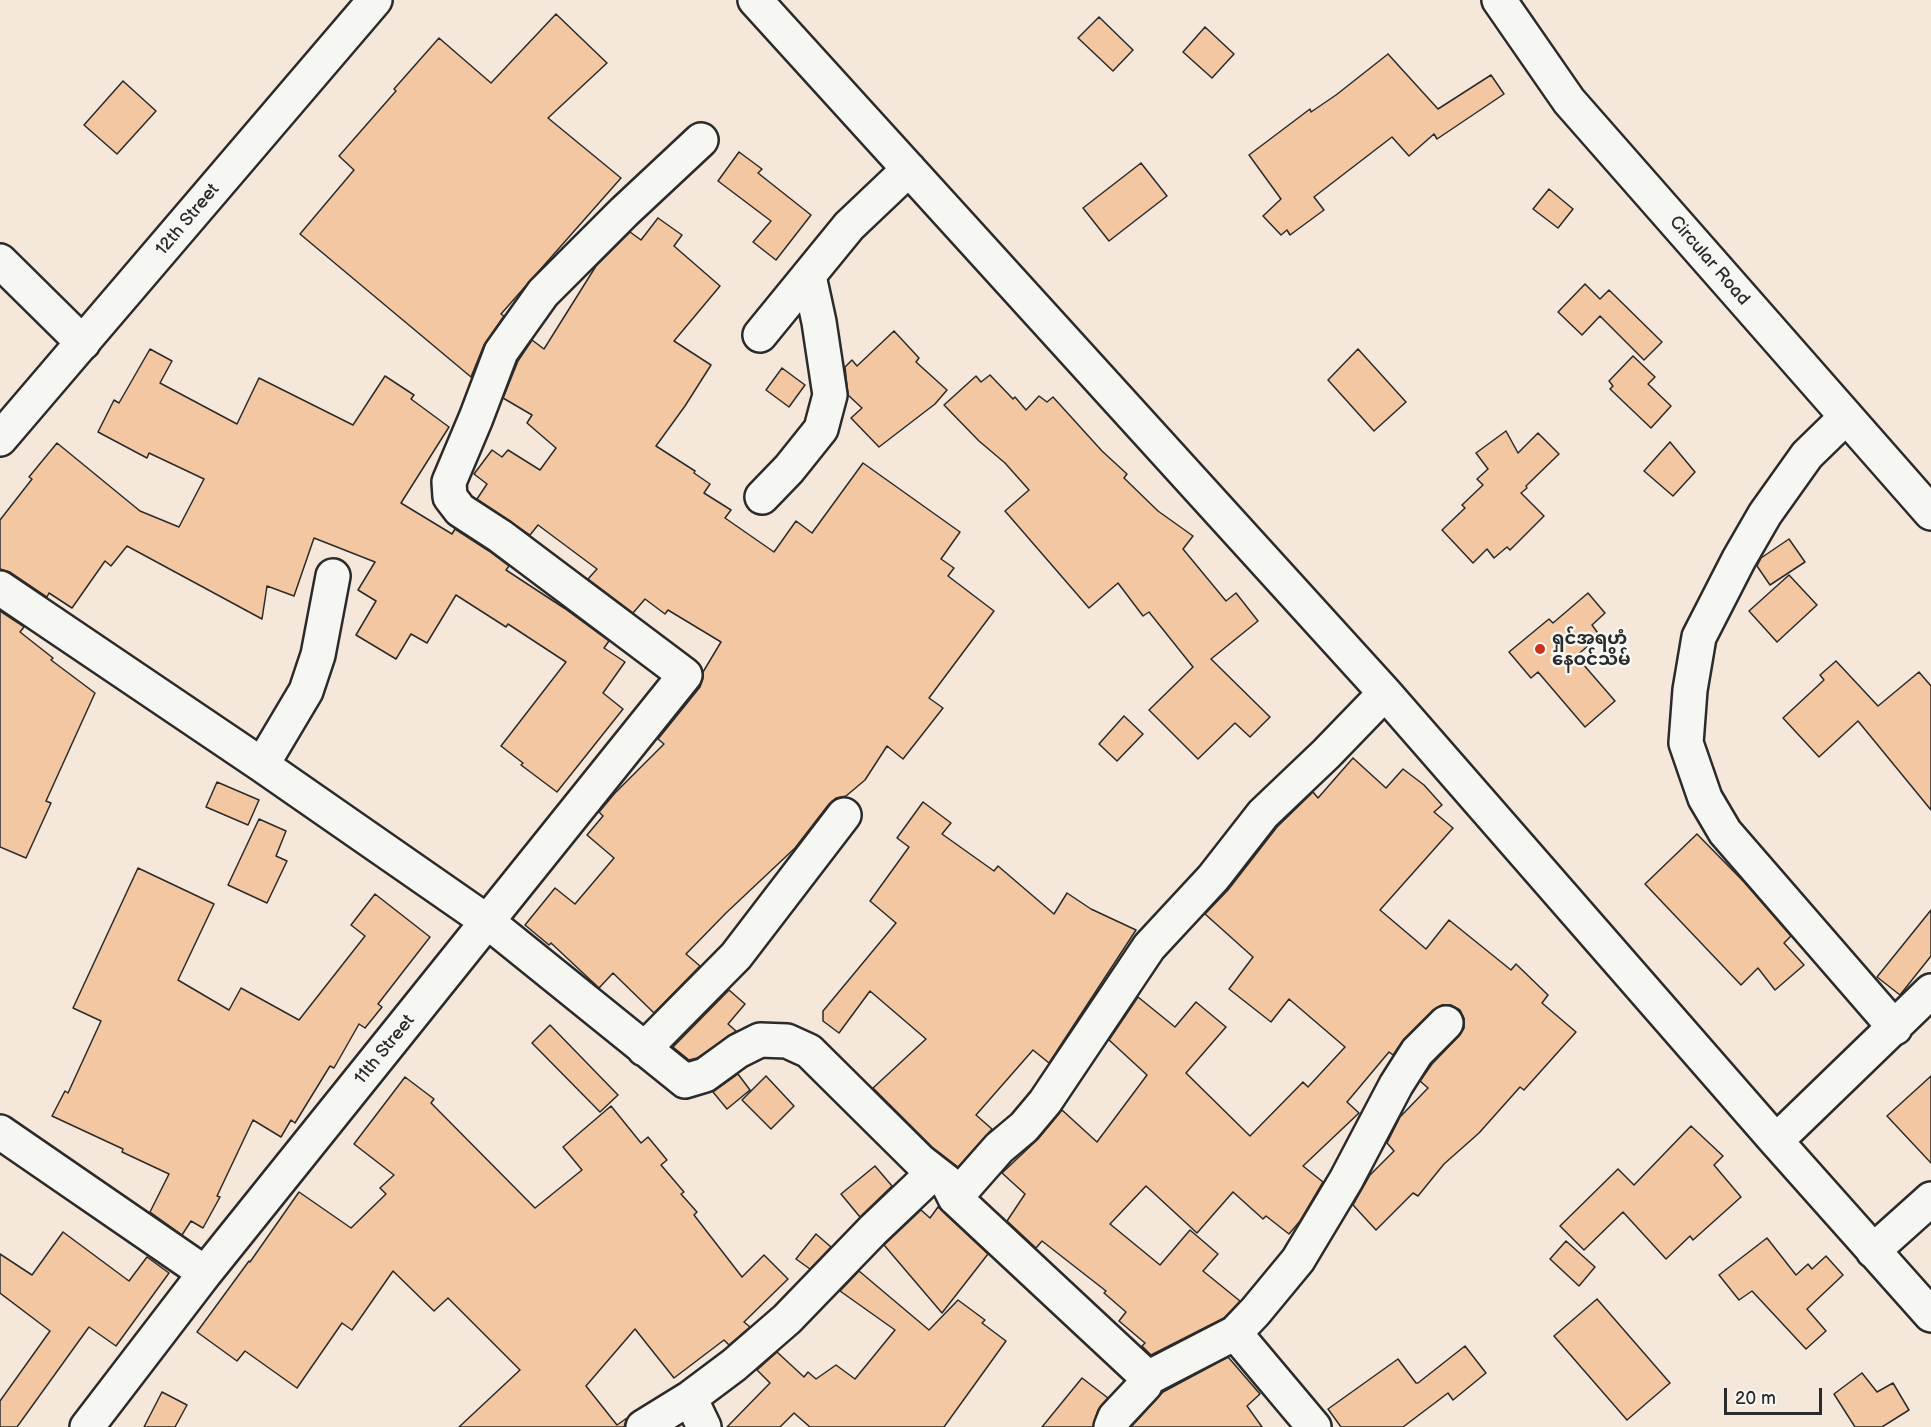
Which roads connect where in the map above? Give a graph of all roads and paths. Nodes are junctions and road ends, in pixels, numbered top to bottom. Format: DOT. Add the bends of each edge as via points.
graph roads {
  1 [pos="375,0"];
  2 [pos="755,0"];
  3 [pos="1499,0"];
  4 [pos="701,140"];
  5 [pos="909,169"];
  6 [pos="0,261"];
  7 [pos="809,276"];
  8 [pos="760,335"];
  9 [pos="83,343"];
  10 [pos="1846,417"];
  11 [pos="0,439"];
  12 [pos="762,497"];
  13 [pos="1931,513"];
  14 [pos="333,576"];
  15 [pos="0,588"];
  16 [pos="1385,693"];
  17 [pos="262,765"];
  18 [pos="844,815"];
  19 [pos="488,922"];
  20 [pos="1931,991"];
  21 [pos="1446,1023"];
  22 [pos="1895,1028"];
  23 [pos="644,1049"];
  24 [pos="0,1132"];
  25 [pos="1776,1141"];
  26 [pos="933,1173"];
  27 [pos="955,1198"];
  28 [pos="1931,1199"];
  29 [pos="1873,1251"];
  30 [pos="205,1273"];
  31 [pos="1931,1315"];
  32 [pos="1235,1333"];
  33 [pos="1148,1378"];
  34 [pos="690,1398"];
  35 [pos="87,1427"];
  36 [pos="643,1427"];
  37 [pos="704,1427"];
  38 [pos="1111,1427"];
  39 [pos="1314,1427"];
  1 -- 9 [label="street, 12th Street"];
  2 -- 5 [label="street"];
  3 -- 10 [label="street, Circular Road" via="1569,101"];
  4 -- 19 [label="street, 11th Street" via="543,293 501,352 449,482 450,497 460,510 684,675"];
  5 -- 7 [label="street" via="849,226"];
  5 -- 16 [label="street"];
  6 -- 9 [label="street"];
  7 -- 8 [label="street"];
  7 -- 12 [label="street" via="830,395 821,429"];
  9 -- 11 [label="street, 12th Street"];
  10 -- 13 [label="street, Circular Road"];
  10 -- 22 [label="street" via="1807,455 1765,514 1699,637 1686,743 1705,798 1725,832"];
  14 -- 17 [label="street" via="318,655 306,691"];
  15 -- 17 [label="street"];
  16 -- 25 [label="street"];
  16 -- 27 [label="street" via="1263,814 1213,878 1149,947 1045,1102"];
  17 -- 19 [label="street"];
  18 -- 23 [label="street" via="736,956"];
  19 -- 23 [label="street"];
  19 -- 30 [label="street, 11th Street"];
  20 -- 22 [label="street"];
  21 -- 32 [label="street" via="1417,1052 1401,1077 1298,1260"];
  22 -- 25 [label="street"];
  23 -- 26 [label="street" via="685,1081 705,1075 760,1040 787,1041 809,1051"];
  24 -- 30 [label="street"];
  25 -- 29 [label="street"];
  26 -- 27 [label="street" via="947,1182"];
  26 -- 34 [label="street" via="787,1319"];
  27 -- 33 [label="street"];
  28 -- 29 [label="street"];
  29 -- 31 [label="street"];
  30 -- 35 [label="street, 11th Street"];
  32 -- 33 [label="street"];
  32 -- 39 [label="street"];
  33 -- 38 [label="street"];
  34 -- 36 [label="street"];
  34 -- 37 [label="street"];
}
